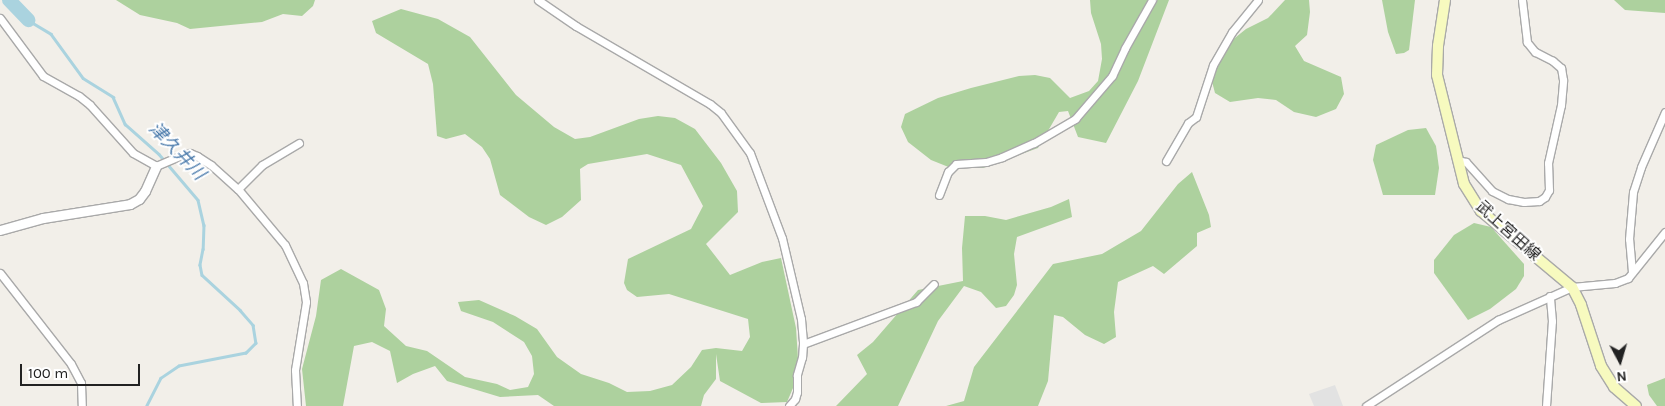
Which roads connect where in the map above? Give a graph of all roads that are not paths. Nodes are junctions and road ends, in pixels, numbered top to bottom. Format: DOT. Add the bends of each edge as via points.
graph roads {
  1 [pos="538,0"];
  2 [pos="1152,0"];
  3 [pos="1258,0"];
  4 [pos="1445,0"];
  5 [pos="1522,0"];
  6 [pos="0,18"];
  7 [pos="1665,112"];
  8 [pos="299,144"];
  9 [pos="1457,160"];
  10 [pos="1166,161"];
  11 [pos="156,166"];
  12 [pos="238,189"];
  13 [pos="939,195"];
  14 [pos="0,230"];
  15 [pos="1665,232"];
  16 [pos="1632,272"];
  17 [pos="0,273"];
  18 [pos="934,284"];
  19 [pos="1572,288"];
  20 [pos="1550,296"];
  21 [pos="804,344"];
  22 [pos="82,406"];
  23 [pos="297,406"];
  24 [pos="789,406"];
  25 [pos="1366,406"];
  26 [pos="1546,406"];
  27 [pos="1636,406"];
  1 -- 21 [label="street" via="721,112 750,154 782,238"];
  2 -- 13 [label="street" via="1112,76 1075,120 1002,157 986,162 956,164 948,172"];
  3 -- 10 [label="street" via="1232,32 1213,65 1196,117 1188,123"];
  4 -- 9 [label="main road, 武上宮田線" via="1437,75"];
  5 -- 9 [label="street" via="1527,42 1535,52 1561,68 1563,80 1548,163 1549,190 1539,201 1508,199 1492,192 1466,162"];
  6 -- 11 [label="street" via="43,76 79,96 133,153"];
  7 -- 16 [label="street" via="1633,192"];
  8 -- 12 [label="street" via="262,165"];
  9 -- 19 [label="main road, 武上宮田線" via="1464,184 1476,205"];
  11 -- 12 [label="street" via="190,153 211,164"];
  11 -- 14 [label="street" via="139,199 130,204 43,218"];
  12 -- 23 [label="street" via="284,245 303,283 306,302 294,370"];
  15 -- 16 [label="street"];
  16 -- 19 [label="street" via="1628,278 1615,283"];
  17 -- 22 [label="street" via="71,364 81,383"];
  18 -- 21 [label="street" via="916,302"];
  19 -- 20 [label="street"];
  19 -- 27 [label="main road, 武上宮田線" via="1582,305 1601,366 1614,387"];
  20 -- 25 [label="street" via="1498,320"];
  20 -- 26 [label="street" via="1552,321"];
  21 -- 24 [label="street" via="797,392"];
}
